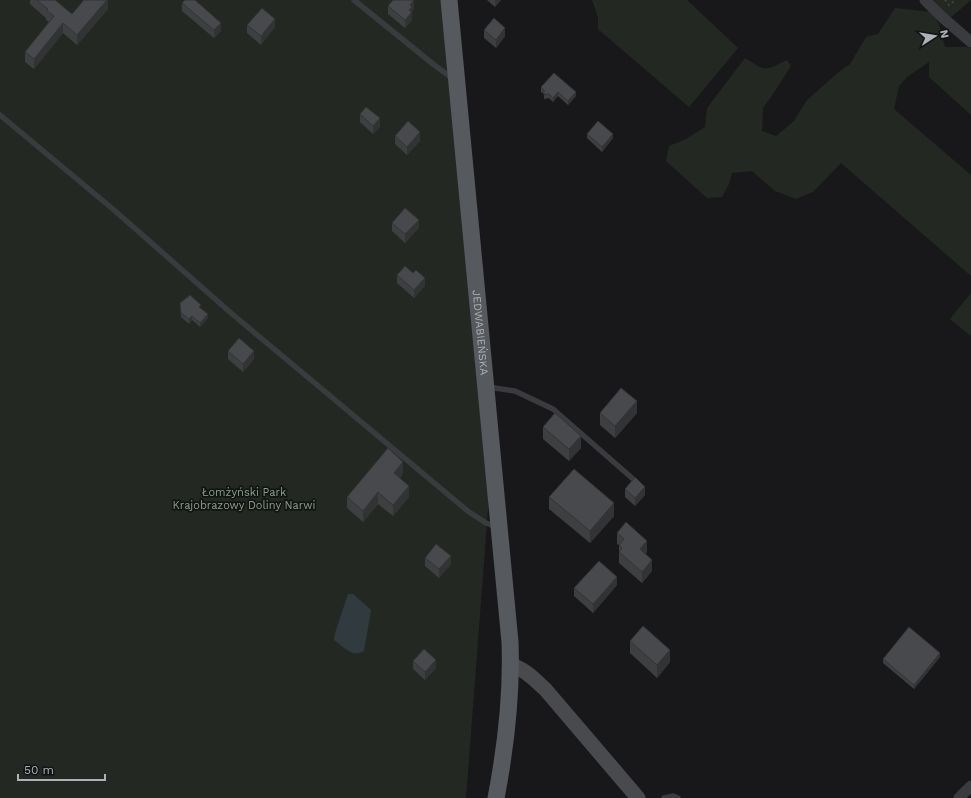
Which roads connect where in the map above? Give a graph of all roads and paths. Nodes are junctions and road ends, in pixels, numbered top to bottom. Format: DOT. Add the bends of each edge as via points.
graph roads {
  1 [pos="354,0"];
  2 [pos="449,0"];
  3 [pos="925,0"];
  4 [pos="945,0"];
  5 [pos="955,0"];
  6 [pos="971,42"];
  7 [pos="456,81"];
  8 [pos="0,115"];
  9 [pos="486,387"];
  10 [pos="632,478"];
  11 [pos="499,528"];
  12 [pos="511,665"];
  13 [pos="971,786"];
  14 [pos="496,798"];
  15 [pos="638,798"];
  16 [pos="664,798"];
  17 [pos="678,798"];
  18 [pos="959,798"];
  1 -- 7 [label="lane"];
  2 -- 7 [label="main road, JEDWABIEŃSKA"];
  3 -- 6 [label="street"];
  4 -- 5 [label="path" via="949,5"];
  7 -- 9 [label="main road, JEDWABIEŃSKA"];
  8 -- 11 [label="lane" via="114,210 230,313 469,512"];
  9 -- 10 [label="lane" via="515,391 553,409"];
  9 -- 11 [label="main road, JEDWABIEŃSKA"];
  11 -- 12 [label="main road, JEDWABIEŃSKA"];
  12 -- 14 [label="main road, JEDWABIEŃSKA" via="507,730"];
  12 -- 15 [label="main road" via="518,667 545,689"];
  13 -- 18 [label="street"];
  16 -- 17 [label="lane"];
}
